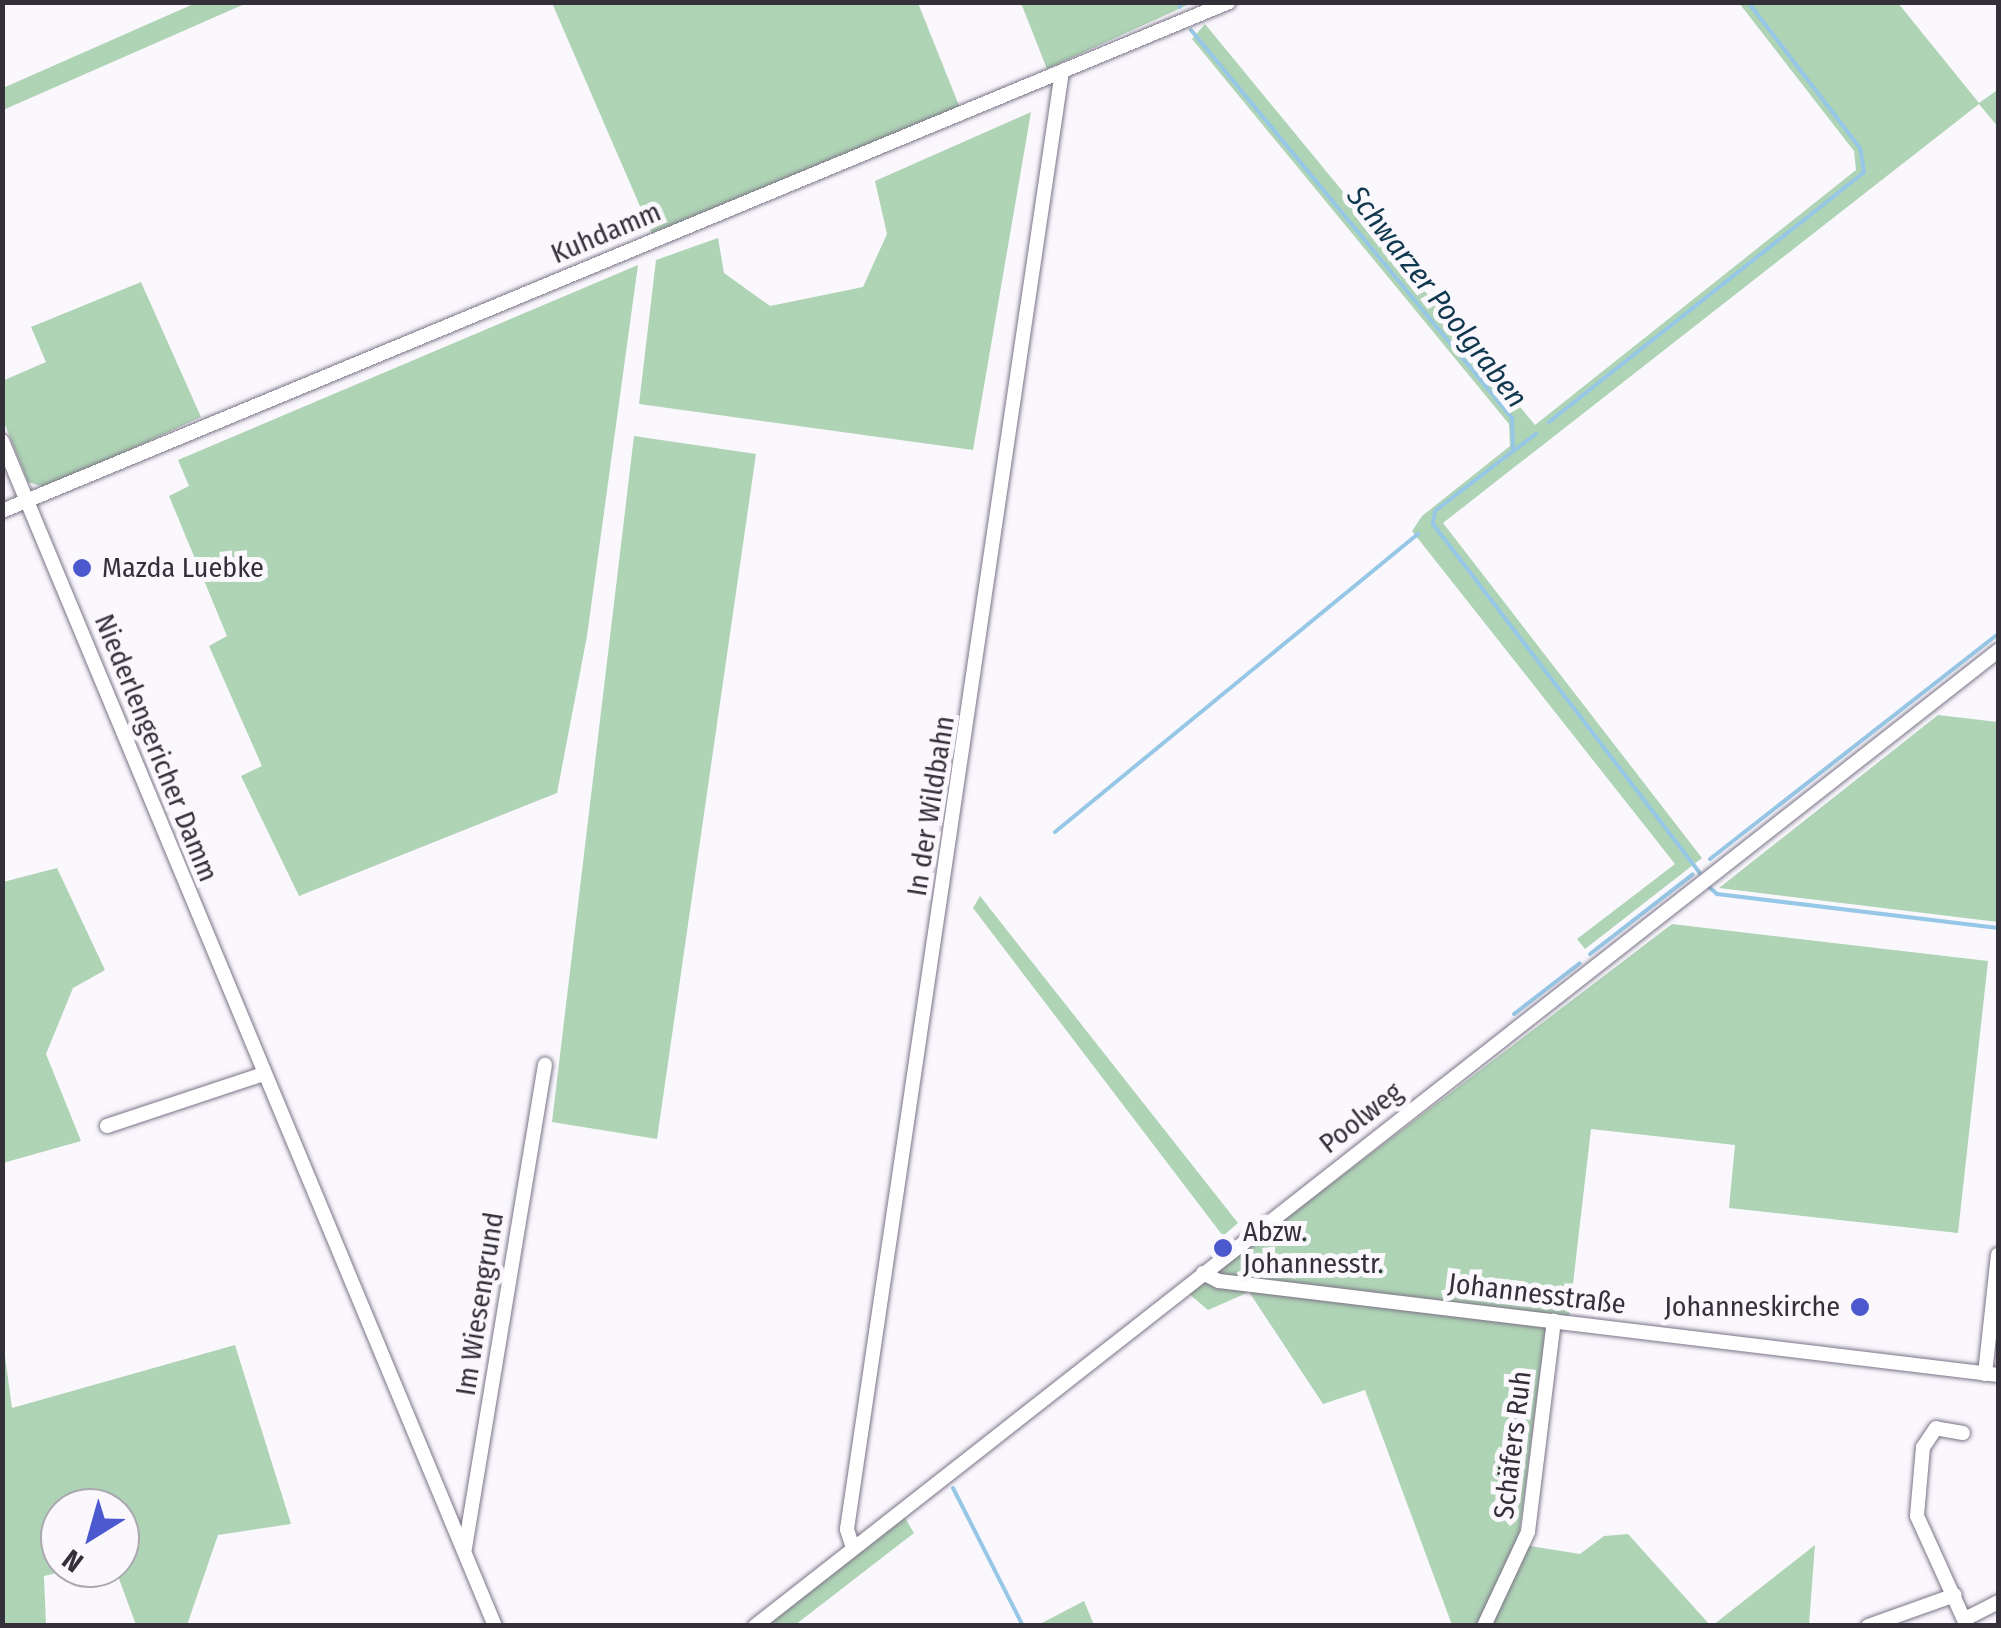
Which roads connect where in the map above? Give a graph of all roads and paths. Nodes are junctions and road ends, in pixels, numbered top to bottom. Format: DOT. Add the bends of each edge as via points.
graph roads {
  1 [pos="1229,2"];
  2 [pos="1062,72"];
  3 [pos="2,441"];
  4 [pos="28,503"];
  5 [pos="2,511"];
  6 [pos="1998,651"];
  7 [pos="545,1065"];
  8 [pos="264,1074"];
  9 [pos="107,1126"];
  10 [pos="1998,1256"];
  11 [pos="1203,1273"];
  12 [pos="1554,1321"];
  13 [pos="1992,1375"];
  14 [pos="1963,1432"];
  15 [pos="853,1548"];
  16 [pos="464,1551"];
  17 [pos="1955,1595"];
  18 [pos="1998,1602"];
  19 [pos="1966,1622"];
  20 [pos="495,1626"];
  21 [pos="755,1626"];
  22 [pos="1484,1626"];
  23 [pos="1868,1626"];
  1 -- 2 [label="street, Kuhdamm"];
  2 -- 4 [label="street, Kuhdamm"];
  2 -- 15 [label="street, In der Wildbahn" via="1065,86 847,1529"];
  3 -- 4 [label="street, Niederlengericher Damm"];
  4 -- 5 [label="street, Kuhdamm"];
  4 -- 8 [label="street, Niederlengericher Damm"];
  6 -- 11 [label="street, Poolweg"];
  7 -- 16 [label="street, Im Wiesengrund"];
  8 -- 9 [label="street"];
  8 -- 16 [label="street, Niederlengericher Damm"];
  10 -- 13 [label="street, Johannesstraße"];
  11 -- 12 [label="street, Johannesstraße" via="1220,1281"];
  11 -- 15 [label="street, Poolweg"];
  12 -- 13 [label="street, Johannesstraße"];
  12 -- 22 [label="street, Schäfers Ruh" via="1528,1532"];
  14 -- 17 [label="street" via="1936,1428 1923,1447 1918,1516"];
  15 -- 21 [label="street, Poolweg"];
  16 -- 20 [label="street, Niederlengericher Damm"];
  17 -- 19 [label="street"];
  17 -- 23 [label="street"];
  18 -- 19 [label="street"];
}
